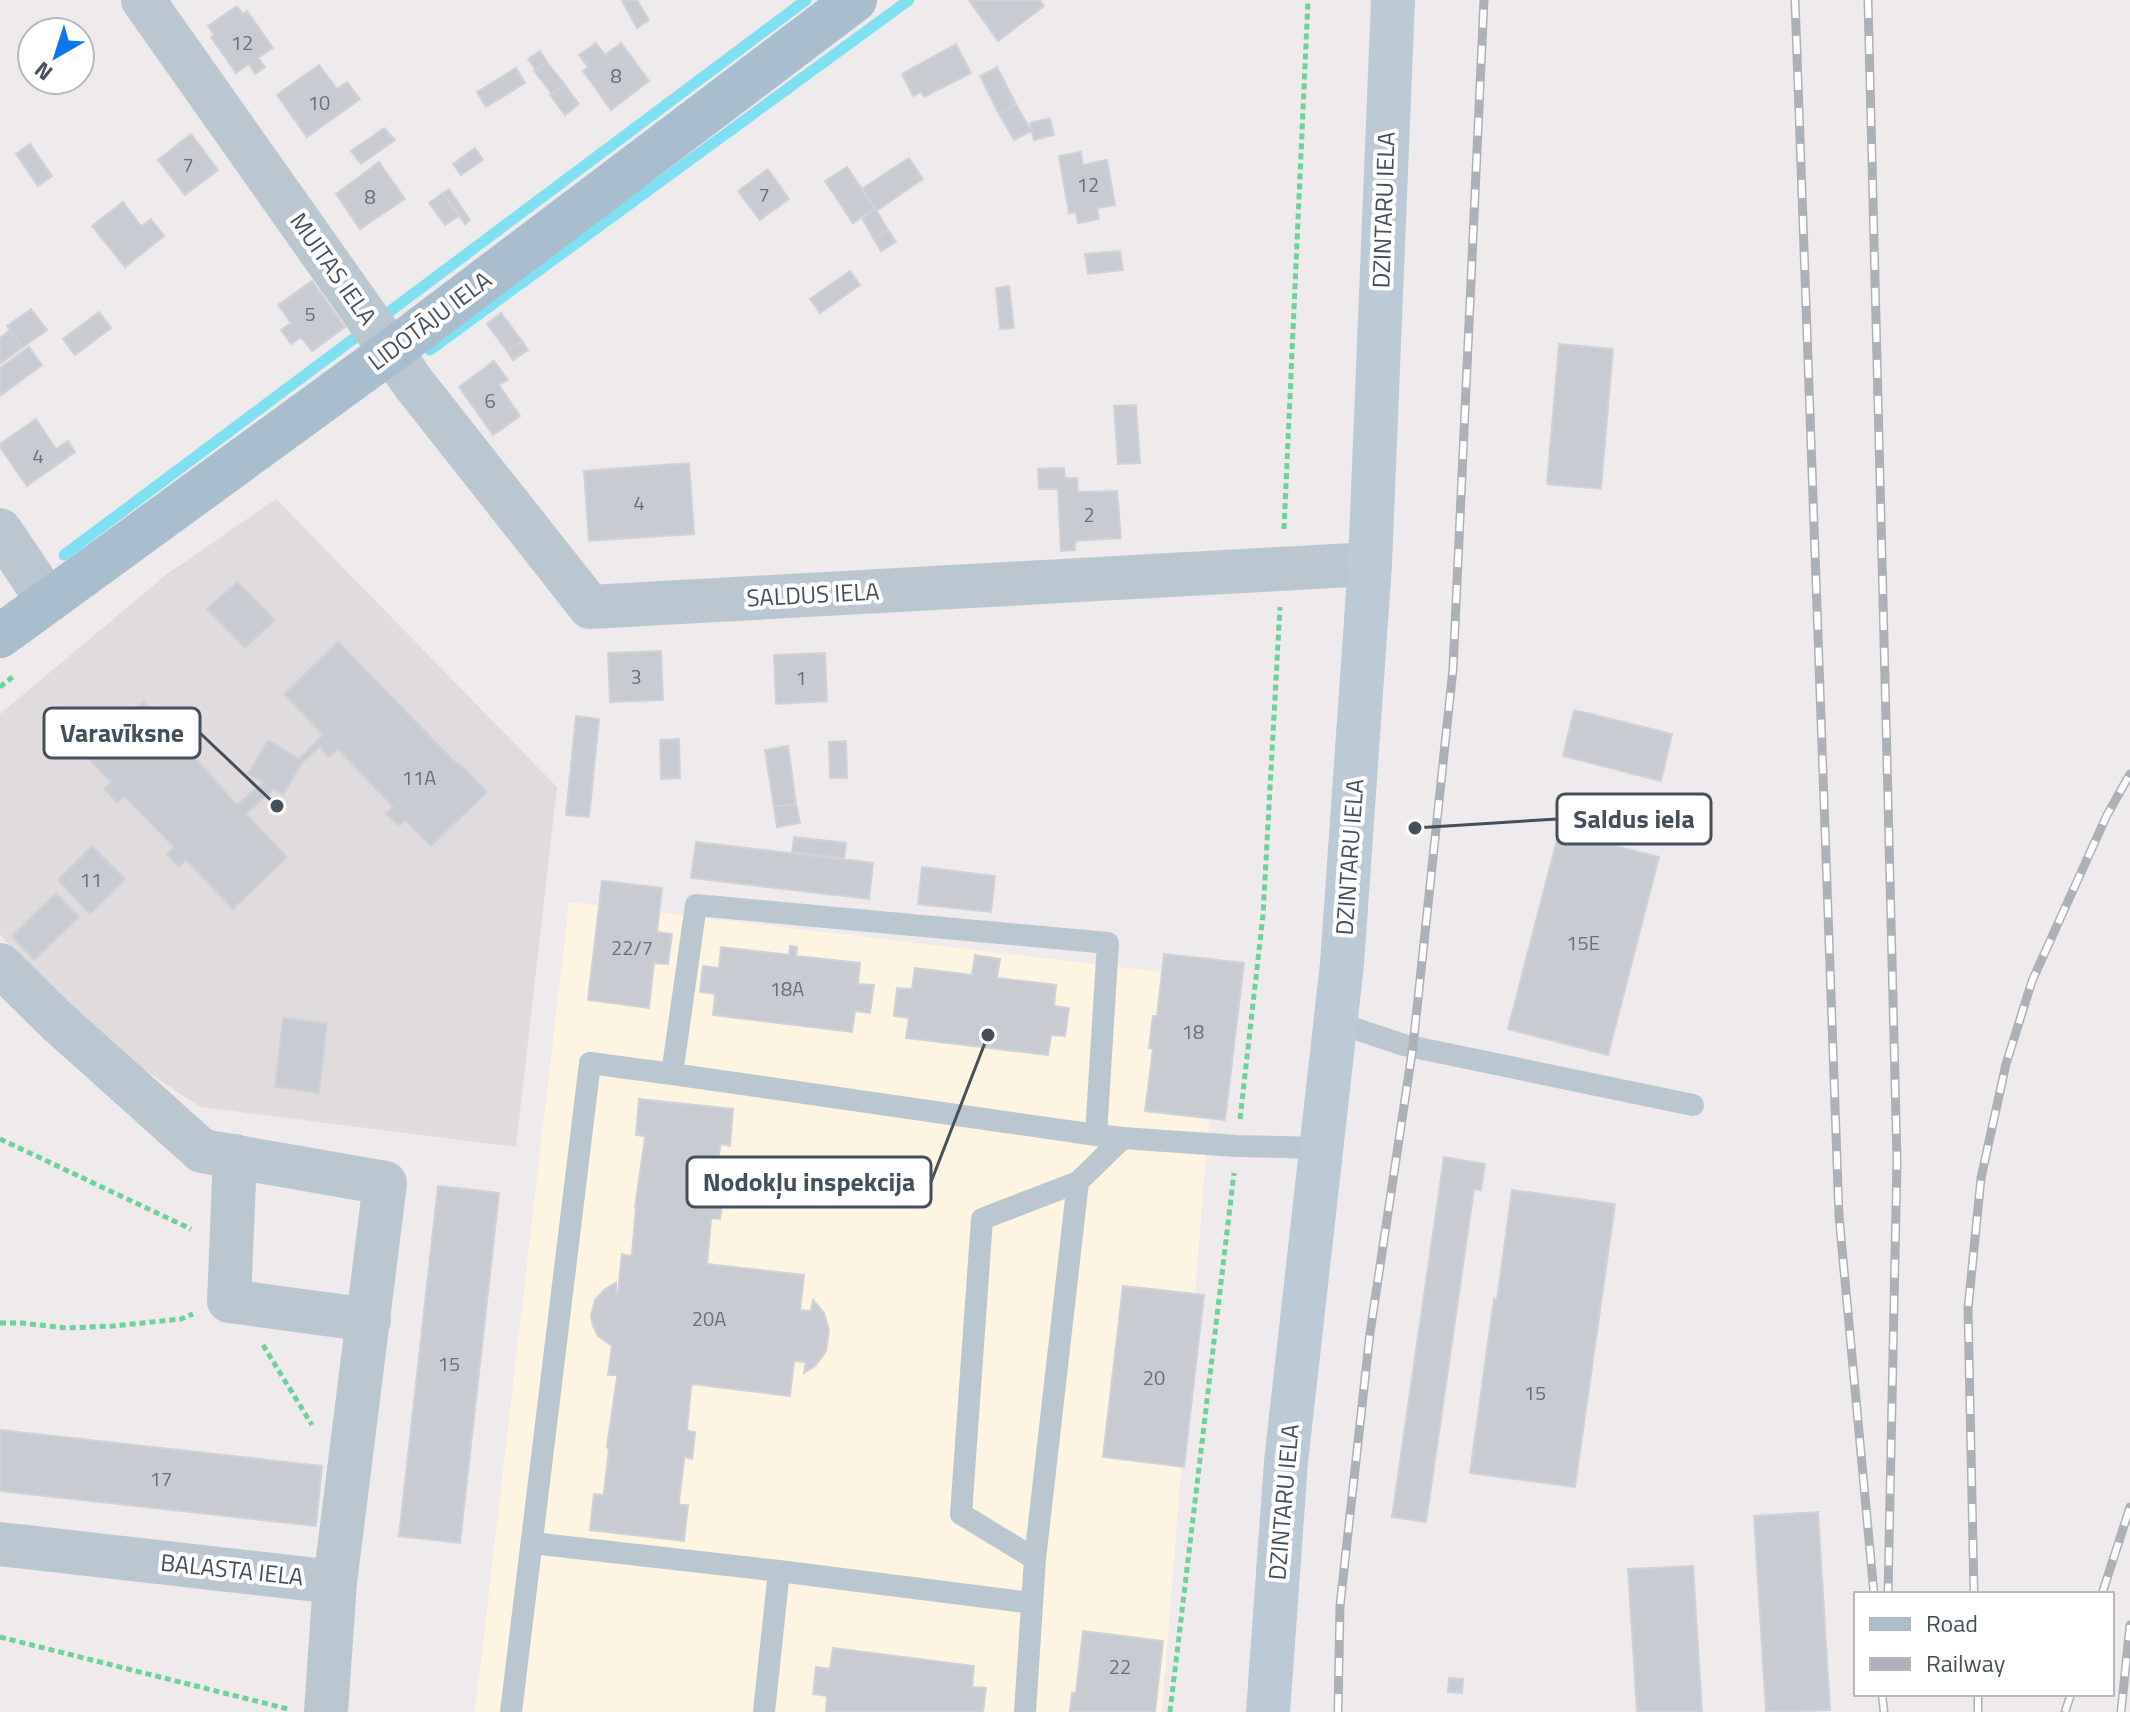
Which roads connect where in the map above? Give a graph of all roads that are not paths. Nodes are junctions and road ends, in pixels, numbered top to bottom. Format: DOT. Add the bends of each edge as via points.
graph roads {
  1 [pos="143,0"];
  2 [pos="855,0"];
  3 [pos="1393,0"];
  4 [pos="391,351"];
  5 [pos="0,530"];
  6 [pos="1370,564"];
  7 [pos="48,601"];
  8 [pos="590,607"];
  9 [pos="0,636"];
  10 [pos="0,965"];
  11 [pos="1335,1022"];
  12 [pos="672,1074"];
  13 [pos="1693,1105"];
  14 [pos="1096,1135"];
  15 [pos="1123,1138"];
  16 [pos="1322,1148"];
  17 [pos="235,1156"];
  18 [pos="1078,1182"];
  19 [pos="369,1320"];
  20 [pos="532,1543"];
  21 [pos="0,1544"];
  22 [pos="1035,1559"];
  23 [pos="779,1571"];
  24 [pos="335,1582"];
  25 [pos="1032,1603"];
  26 [pos="326,1712"];
  27 [pos="511,1712"];
  28 [pos="764,1712"];
  29 [pos="1025,1712"];
  30 [pos="1268,1712"];
  1 -- 4 [label="street, MUITAS IELA"];
  2 -- 4 [label="main road, LIDOTĀJU IELA"];
  3 -- 6 [label="street, DZINTARU IELA"];
  4 -- 7 [label="main road, LIDOTĀJU IELA"];
  4 -- 8 [label="street, MUITAS IELA"];
  5 -- 7 [label="street"];
  6 -- 8 [label="street, SALDUS IELA"];
  6 -- 11 [label="street, DZINTARU IELA"];
  7 -- 9 [label="main road, LIDOTĀJU IELA"];
  10 -- 17 [label="street" via="202,1151"];
  11 -- 13 [label="lane" via="1404,1045"];
  11 -- 16 [label="street, DZINTARU IELA"];
  12 -- 14 [label="lane"];
  12 -- 14 [label="lane" via="696,905 1108,943"];
  12 -- 20 [label="lane" via="590,1063"];
  14 -- 15 [label="lane"];
  15 -- 16 [label="lane"];
  15 -- 18 [label="lane"];
  16 -- 30 [label="street, DZINTARU IELA" via="1286,1462"];
  17 -- 19 [label="street" via="229,1301"];
  17 -- 19 [label="street" via="385,1183"];
  18 -- 22 [label="lane"];
  18 -- 22 [label="lane" via="982,1219 961,1514"];
  19 -- 24 [label="street"];
  20 -- 23 [label="lane"];
  20 -- 27 [label="lane"];
  21 -- 24 [label="street, BALASTA IELA"];
  22 -- 25 [label="lane"];
  23 -- 25 [label="lane"];
  23 -- 28 [label="lane"];
  24 -- 26 [label="street, BALASTA IELA"];
  25 -- 29 [label="lane"];
}
